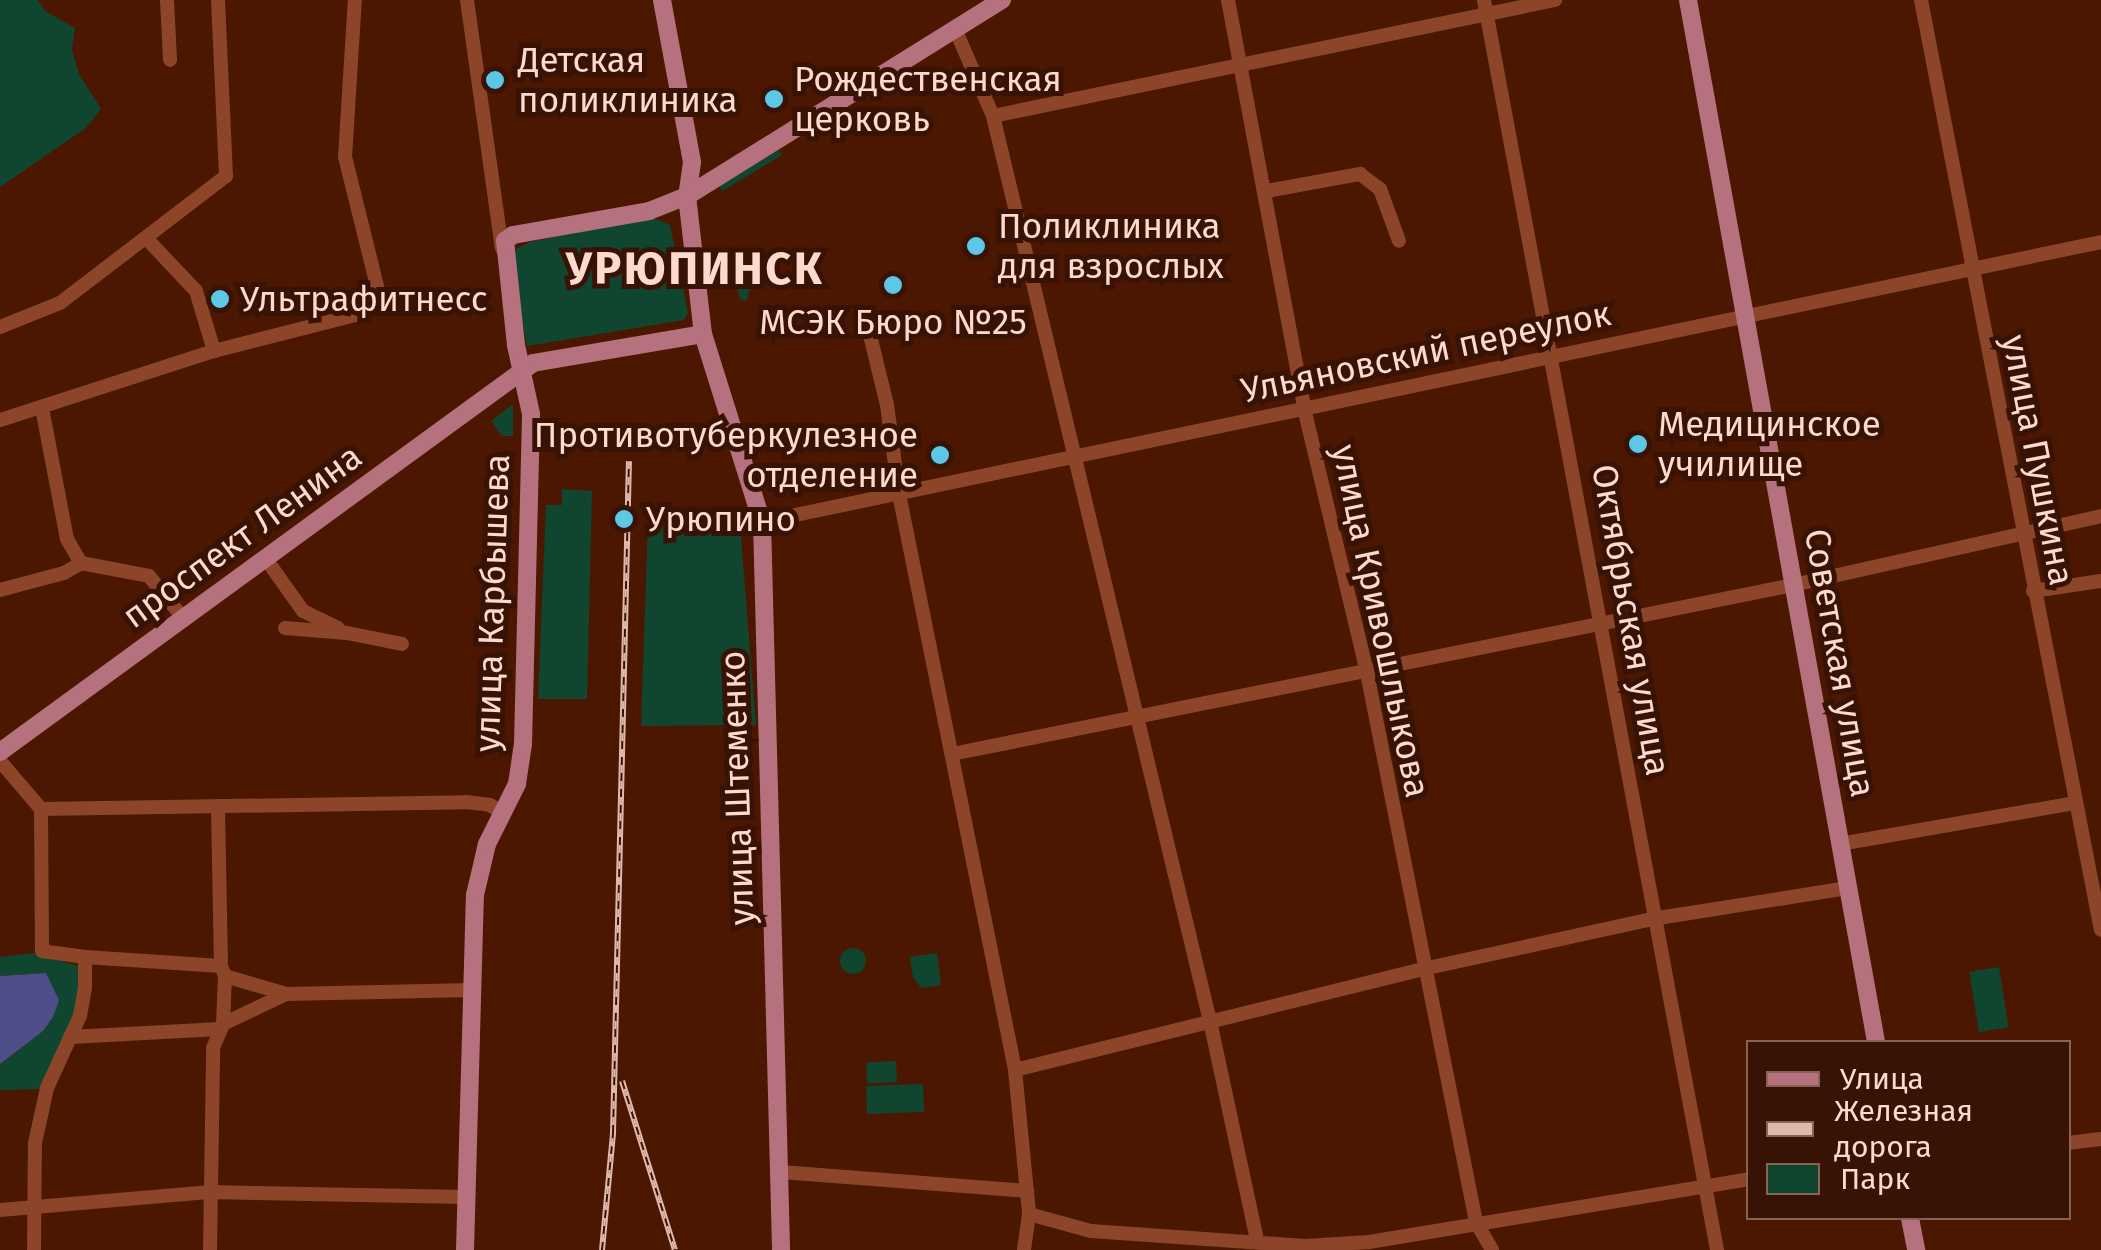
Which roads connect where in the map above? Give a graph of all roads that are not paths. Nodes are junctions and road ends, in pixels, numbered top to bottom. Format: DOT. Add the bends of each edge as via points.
graph roads {
  1 [pos="167,0"];
  2 [pos="218,0"];
  3 [pos="356,0"];
  4 [pos="466,0"];
  5 [pos="1002,0"];
  6 [pos="1228,0"];
  7 [pos="1555,0"];
  8 [pos="1688,0"];
  9 [pos="1921,0"];
  10 [pos="666,1"];
  11 [pos="1485,6"];
  12 [pos="955,29"];
  13 [pos="170,60"];
  14 [pos="1240,64"];
  15 [pos="993,116"];
  16 [pos="1266,191"];
  17 [pos="687,196"];
  18 [pos="147,239"];
  19 [pos="1399,241"];
  20 [pos="2101,242"];
  21 [pos="502,250"];
  22 [pos="1970,267"];
  23 [pos="1744,318"];
  24 [pos="0,327"];
  25 [pos="868,327"];
  26 [pos="702,334"];
  27 [pos="214,351"];
  28 [pos="1551,357"];
  29 [pos="522,370"];
  30 [pos="42,408"];
  31 [pos="1304,408"];
  32 [pos="0,420"];
  33 [pos="1072,456"];
  34 [pos="899,494"];
  35 [pos="2101,516"];
  36 [pos="762,522"];
  37 [pos="2022,534"];
  38 [pos="266,559"];
  39 [pos="81,564"];
  40 [pos="2101,582"];
  41 [pos="1793,585"];
  42 [pos="0,590"];
  43 [pos="2033,591"];
  44 [pos="184,620"];
  45 [pos="1603,621"];
  46 [pos="285,628"];
  47 [pos="347,633"];
  48 [pos="402,644"];
  49 [pos="1366,668"];
  50 [pos="1134,716"];
  51 [pos="0,752"];
  52 [pos="952,754"];
  53 [pos="0,761"];
  54 [pos="2074,803"];
  55 [pos="218,806"];
  56 [pos="41,808"];
  57 [pos="503,812"];
  58 [pos="2101,840"];
  59 [pos="1840,844"];
  60 [pos="2083,844"];
  61 [pos="1848,888"];
  62 [pos="1652,918"];
  63 [pos="2101,930"];
  64 [pos="85,957"];
  65 [pos="1422,969"];
  66 [pos="223,971"];
  67 [pos="472,990"];
  68 [pos="286,994"];
  69 [pos="1210,1021"];
  70 [pos="222,1027"];
  71 [pos="70,1037"];
  72 [pos="1876,1040"];
  73 [pos="1014,1070"];
  74 [pos="2101,1139"];
  75 [pos="2071,1143"];
  76 [pos="781,1172"];
  77 [pos="1746,1179"];
  78 [pos="1705,1186"];
  79 [pos="1027,1191"];
  80 [pos="208,1192"];
  81 [pos="466,1197"];
  82 [pos="0,1210"];
  83 [pos="34,1210"];
  84 [pos="1029,1214"];
  85 [pos="1910,1220"];
  86 [pos="1476,1222"];
  87 [pos="1257,1241"];
  88 [pos="1370,1246"];
  89 [pos="1305,1248"];
  90 [pos="34,1250"];
  91 [pos="210,1250"];
  92 [pos="465,1250"];
  93 [pos="781,1250"];
  94 [pos="1024,1250"];
  95 [pos="1492,1250"];
  96 [pos="1717,1250"];
  97 [pos="1916,1250"];
  1 -- 13 [label="street"];
  2 -- 18 [label="street" via="226,176"];
  3 -- 27 [label="street" via="345,157 378,290 362,313"];
  4 -- 21 [label="street"];
  5 -- 12 [label="main road"];
  6 -- 14 [label="street, улица Кривошлыкова"];
  7 -- 11 [label="street"];
  8 -- 23 [label="main road, Советская улица"];
  9 -- 22 [label="street, улица Пушкина"];
  10 -- 17 [label="main road, улица Штеменко" via="692,162"];
  11 -- 14 [label="street"];
  11 -- 28 [label="street, Октябрьская улица"];
  12 -- 15 [label="street"];
  12 -- 17 [label="main road"];
  14 -- 15 [label="street"];
  14 -- 16 [label="street, улица Кривошлыкова"];
  15 -- 33 [label="street"];
  16 -- 19 [label="street" via="1360,174 1380,189"];
  16 -- 31 [label="street, улица Кривошлыкова"];
  17 -- 21 [label="main road" via="648,211 513,235"];
  17 -- 26 [label="main road, улица Штеменко"];
  18 -- 24 [label="street" via="60,303"];
  18 -- 27 [label="street" via="196,291"];
  20 -- 22 [label="street, Ульяновский переулок"];
  21 -- 29 [label="main road, улица Карбышева"];
  22 -- 23 [label="street, Ульяновский переулок"];
  22 -- 37 [label="street, улица Пушкина"];
  23 -- 28 [label="street, Ульяновский переулок"];
  23 -- 41 [label="main road, Советская улица"];
  25 -- 34 [label="street" via="888,405"];
  26 -- 29 [label="main road, проспект Ленина" via="552,356"];
  26 -- 36 [label="main road, улица Штеменко"];
  27 -- 30 [label="street"];
  28 -- 31 [label="street, Ульяновский переулок"];
  28 -- 45 [label="street, Октябрьская улица"];
  29 -- 38 [label="main road, проспект Ленина"];
  29 -- 57 [label="main road, улица Карбышева" via="531,414 523,744 517,784"];
  30 -- 32 [label="street"];
  30 -- 39 [label="street" via="67,538"];
  31 -- 33 [label="street, Ульяновский переулок"];
  31 -- 49 [label="street, улица Кривошлыкова"];
  33 -- 34 [label="street, Ульяновский переулок"];
  33 -- 50 [label="street"];
  34 -- 36 [label="street, Ульяновский переулок"];
  34 -- 52 [label="street"];
  35 -- 37 [label="street"];
  36 -- 76 [label="main road, улица Штеменко"];
  37 -- 41 [label="street"];
  37 -- 43 [label="street, улица Пушкина"];
  38 -- 44 [label="main road, проспект Ленина"];
  38 -- 47 [label="street" via="302,612"];
  39 -- 42 [label="street"];
  39 -- 44 [label="street" via="149,576"];
  40 -- 43 [label="street"];
  41 -- 45 [label="street"];
  41 -- 59 [label="main road, Советская улица"];
  43 -- 54 [label="street, улица Пушкина"];
  44 -- 51 [label="main road, проспект Ленина"];
  45 -- 49 [label="street"];
  45 -- 62 [label="street, Октябрьская улица"];
  46 -- 47 [label="street"];
  47 -- 48 [label="street"];
  49 -- 50 [label="street"];
  49 -- 65 [label="street, улица Кривошлыкова"];
  50 -- 52 [label="street"];
  50 -- 69 [label="street"];
  52 -- 73 [label="street"];
  53 -- 56 [label="street"];
  54 -- 59 [label="street"];
  54 -- 60 [label="street, улица Пушкина"];
  55 -- 56 [label="street"];
  55 -- 57 [label="street" via="466,802"];
  55 -- 66 [label="street"];
  56 -- 64 [label="street" via="42,951"];
  57 -- 67 [label="main road, улица Карбышева" via="477,874"];
  58 -- 60 [label="street"];
  59 -- 61 [label="main road, Советская улица"];
  60 -- 63 [label="street, улица Пушкина"];
  61 -- 62 [label="street"];
  61 -- 72 [label="main road, Советская улица"];
  62 -- 65 [label="street"];
  62 -- 78 [label="street, Октябрьская улица"];
  64 -- 66 [label="street"];
  64 -- 71 [label="street" via="85,988"];
  65 -- 69 [label="street"];
  65 -- 86 [label="street, улица Кривошлыкова"];
  66 -- 68 [label="street"];
  66 -- 70 [label="street"];
  67 -- 68 [label="street"];
  67 -- 81 [label="main road, улица Карбышева"];
  68 -- 70 [label="street"];
  69 -- 73 [label="street"];
  69 -- 87 [label="street"];
  70 -- 71 [label="street"];
  70 -- 80 [label="street" via="212,1048"];
  71 -- 83 [label="street" via="47,1088 36,1143"];
  73 -- 79 [label="street"];
  74 -- 75 [label="street"];
  76 -- 79 [label="street"];
  76 -- 93 [label="main road, улица Штеменко"];
  77 -- 78 [label="street"];
  78 -- 86 [label="street"];
  78 -- 96 [label="street, Октябрьская улица"];
  79 -- 84 [label="street"];
  80 -- 81 [label="street"];
  80 -- 83 [label="street"];
  80 -- 91 [label="street"];
  81 -- 92 [label="main road, улица Карбышева"];
  82 -- 83 [label="street"];
  83 -- 90 [label="street"];
  84 -- 87 [label="street" via="1091,1231"];
  84 -- 94 [label="street"];
  85 -- 97 [label="main road"];
  86 -- 88 [label="street"];
  86 -- 95 [label="street, улица Кривошлыкова"];
  87 -- 89 [label="street"];
  88 -- 89 [label="street"];
}
